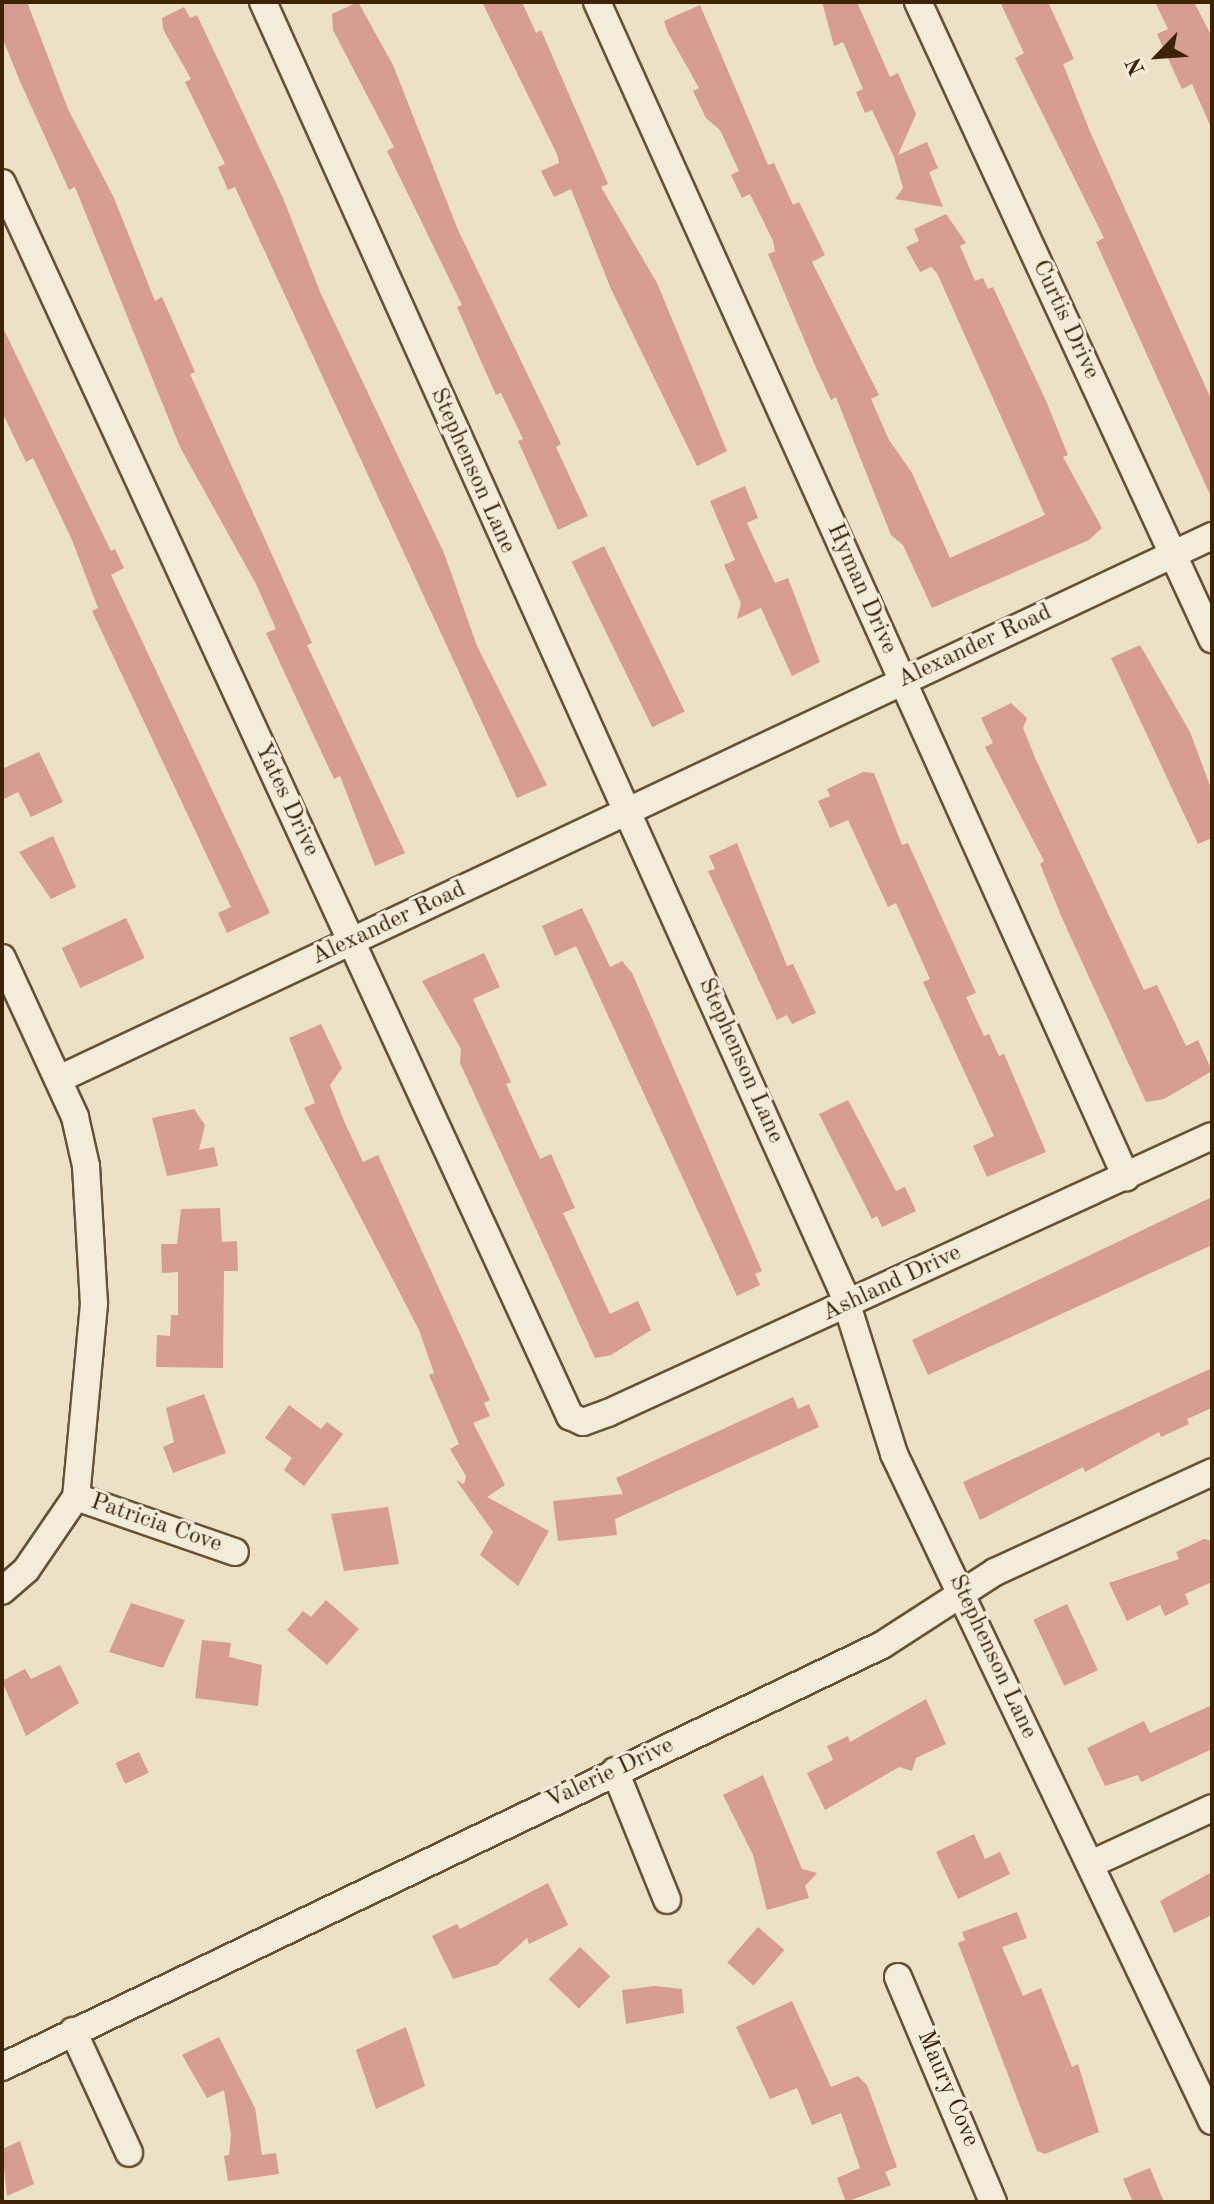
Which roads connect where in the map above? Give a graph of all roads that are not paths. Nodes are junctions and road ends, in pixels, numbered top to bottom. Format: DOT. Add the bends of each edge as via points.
graph roads {
  1 [pos="263,2"];
  2 [pos="597,2"];
  3 [pos="918,2"];
  4 [pos="2,183"];
  5 [pos="1212,536"];
  6 [pos="1173,554"];
  7 [pos="1212,639"];
  8 [pos="903,682"];
  9 [pos="626,812"];
  10 [pos="351,941"];
  11 [pos="2,958"];
  12 [pos="59,1079"];
  13 [pos="1212,1136"];
  14 [pos="1126,1177"];
  15 [pos="847,1303"];
  16 [pos="570,1416"];
  17 [pos="1212,1472"];
  18 [pos="76,1497"];
  19 [pos="235,1552"];
  20 [pos="2,1591"];
  21 [pos="963,1594"];
  22 [pos="615,1771"];
  23 [pos="1212,1808"];
  24 [pos="1091,1864"];
  25 [pos="667,1900"];
  26 [pos="898,1977"];
  27 [pos="73,2031"];
  28 [pos="2,2067"];
  29 [pos="1212,2121"];
  30 [pos="129,2153"];
  31 [pos="993,2202"];
  1 -- 9 [label="street, Stephenson Lane"];
  2 -- 8 [label="street, Hyman Drive"];
  3 -- 6 [label="street, Curtis Drive"];
  4 -- 10 [label="street, Yates Drive"];
  5 -- 6 [label="street, Alexander Road"];
  6 -- 7 [label="street, Curtis Drive"];
  6 -- 8 [label="street, Alexander Road"];
  8 -- 9 [label="street, Alexander Road"];
  8 -- 14 [label="street, Hyman Drive"];
  9 -- 10 [label="street, Alexander Road"];
  9 -- 15 [label="street, Stephenson Lane"];
  10 -- 12 [label="street, Alexander Road"];
  10 -- 16 [label="street, Yates Drive"];
  11 -- 12 [label="street"];
  12 -- 18 [label="street" via="86,1166 92,1236 90,1377"];
  13 -- 14 [label="street, Ashland Drive"];
  14 -- 15 [label="street, Ashland Drive"];
  15 -- 16 [label="street, Ashland Drive" via="608,1413 583,1422"];
  15 -- 21 [label="street, Stephenson Lane" via="894,1454"];
  17 -- 21 [label="street, Valerie Drive" via="995,1572"];
  18 -- 19 [label="street, Patricia Cove"];
  18 -- 20 [label="street" via="26,1570"];
  21 -- 22 [label="street, Valerie Drive" via="882,1645"];
  21 -- 24 [label="street, Stephenson Lane"];
  22 -- 25 [label="street"];
  22 -- 27 [label="street, Valerie Drive"];
  23 -- 24 [label="street"];
  24 -- 29 [label="street, Stephenson Lane"];
  26 -- 31 [label="street, Maury Cove"];
  27 -- 28 [label="street, Valerie Drive"];
  27 -- 30 [label="street"];
}
